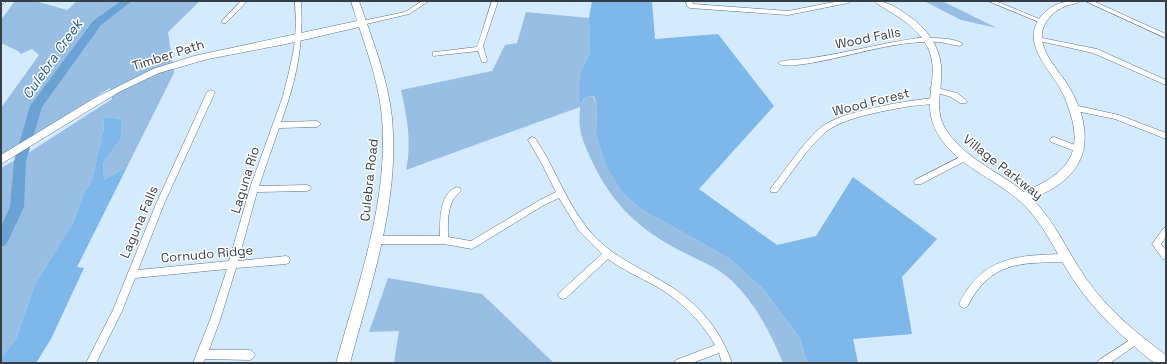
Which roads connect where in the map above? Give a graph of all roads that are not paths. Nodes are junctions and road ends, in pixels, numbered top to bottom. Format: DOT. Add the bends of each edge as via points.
graph roads {
  1 [pos="244,1"];
  2 [pos="298,1"];
  3 [pos="355,1"];
  4 [pos="426,1"];
  5 [pos="495,1"];
  6 [pos="848,1"];
  7 [pos="878,1"];
  8 [pos="991,1"];
  9 [pos="1076,1"];
  10 [pos="1088,1"];
  11 [pos="690,4"];
  12 [pos="1041,21"];
  13 [pos="224,22"];
  14 [pos="362,23"];
  15 [pos="1166,36"];
  16 [pos="298,38"];
  17 [pos="1037,38"];
  18 [pos="928,41"];
  19 [pos="960,44"];
  20 [pos="480,49"];
  21 [pos="435,54"];
  22 [pos="484,60"];
  23 [pos="781,63"];
  24 [pos="1166,82"];
  25 [pos="934,89"];
  26 [pos="211,92"];
  27 [pos="933,101"];
  28 [pos="963,101"];
  29 [pos="1074,108"];
  30 [pos="317,124"];
  31 [pos="275,125"];
  32 [pos="1166,136"];
  33 [pos="532,140"];
  34 [pos="1054,140"];
  35 [pos="1080,150"];
  36 [pos="966,157"];
  37 [pos="1,160"];
  38 [pos="918,182"];
  39 [pos="307,188"];
  40 [pos="254,189"];
  41 [pos="457,190"];
  42 [pos="774,190"];
  43 [pos="560,194"];
  44 [pos="1023,198"];
  45 [pos="1166,231"];
  46 [pos="375,240"];
  47 [pos="444,240"];
  48 [pos="607,254"];
  49 [pos="1166,256"];
  50 [pos="1066,258"];
  51 [pos="286,260"];
  52 [pos="232,264"];
  53 [pos="132,274"];
  54 [pos="563,295"];
  55 [pos="964,304"];
  56 [pos="1136,340"];
  57 [pos="721,348"];
  58 [pos="202,354"];
  59 [pos="250,355"];
  60 [pos="91,363"];
  61 [pos="198,363"];
  62 [pos="343,363"];
  63 [pos="679,363"];
  64 [pos="726,363"];
  65 [pos="1102,363"];
  66 [pos="1166,363"];
  1 -- 13 [label="street"];
  2 -- 16 [label="street, Laguna Rio"];
  3 -- 14 [label="street, Culebra Road"];
  4 -- 14 [label="street" via="407,12"];
  5 -- 20 [label="street"];
  6 -- 11 [label="street" via="783,13"];
  7 -- 18 [label="street, Village Parkway" via="909,21"];
  8 -- 12 [label="street"];
  9 -- 12 [label="street" via="1057,7"];
  10 -- 15 [label="street"];
  12 -- 17 [label="street"];
  14 -- 16 [label="street, Timber Path"];
  14 -- 46 [label="street, Culebra Road" via="388,119 383,198"];
  16 -- 31 [label="street, Laguna Rio" via="293,72"];
  16 -- 37 [label="street, Timber Path" via="182,62 156,71 110,93"];
  17 -- 24 [label="street" via="1095,51"];
  17 -- 29 [label="street" via="1043,55 1063,84"];
  18 -- 19 [label="street, Wood Falls" via="943,40"];
  18 -- 23 [label="street, Wood Falls" via="899,43 812,62"];
  18 -- 25 [label="street, Village Parkway" via="936,62"];
  20 -- 21 [label="street"];
  20 -- 22 [label="street"];
  25 -- 27 [label="street, Village Parkway"];
  25 -- 28 [label="street" via="954,95"];
  26 -- 53 [label="street, Laguna Falls" via="160,204"];
  27 -- 36 [label="street, Village Parkway" via="934,116 940,130"];
  27 -- 42 [label="street, Wood Forest" via="914,102 829,125 819,133"];
  29 -- 32 [label="street" via="1123,119"];
  29 -- 35 [label="street" via="1081,136"];
  30 -- 31 [label="street"];
  31 -- 40 [label="street, Laguna Rio"];
  33 -- 43 [label="street" via="548,166"];
  34 -- 35 [label="street"];
  35 -- 44 [label="street" via="1076,160 1062,177"];
  36 -- 38 [label="street"];
  36 -- 44 [label="street, Village Parkway"];
  39 -- 40 [label="street"];
  40 -- 52 [label="street, Laguna Rio"];
  41 -- 47 [label="street" via="451,194 448,203 444,220"];
  43 -- 47 [label="street" via="472,245"];
  43 -- 48 [label="street" via="589,237"];
  44 -- 50 [label="street, Village Parkway" via="1043,220"];
  45 -- 49 [label="street" via="1156,244"];
  46 -- 47 [label="street"];
  46 -- 62 [label="street, Culebra Road"];
  48 -- 54 [label="street"];
  48 -- 57 [label="street" via="673,292 706,322"];
  50 -- 55 [label="street" via="1025,259 995,268 979,280"];
  50 -- 56 [label="street, Village Parkway" via="1096,300"];
  51 -- 52 [label="street, Cornudo Ridge"];
  52 -- 53 [label="street, Cornudo Ridge"];
  52 -- 58 [label="street, Laguna Rio"];
  53 -- 60 [label="street, Laguna Falls"];
  56 -- 65 [label="street"];
  56 -- 66 [label="street, Village Parkway"];
  57 -- 63 [label="street"];
  57 -- 64 [label="street"];
  58 -- 59 [label="street"];
  58 -- 61 [label="street, Laguna Rio"];
}
